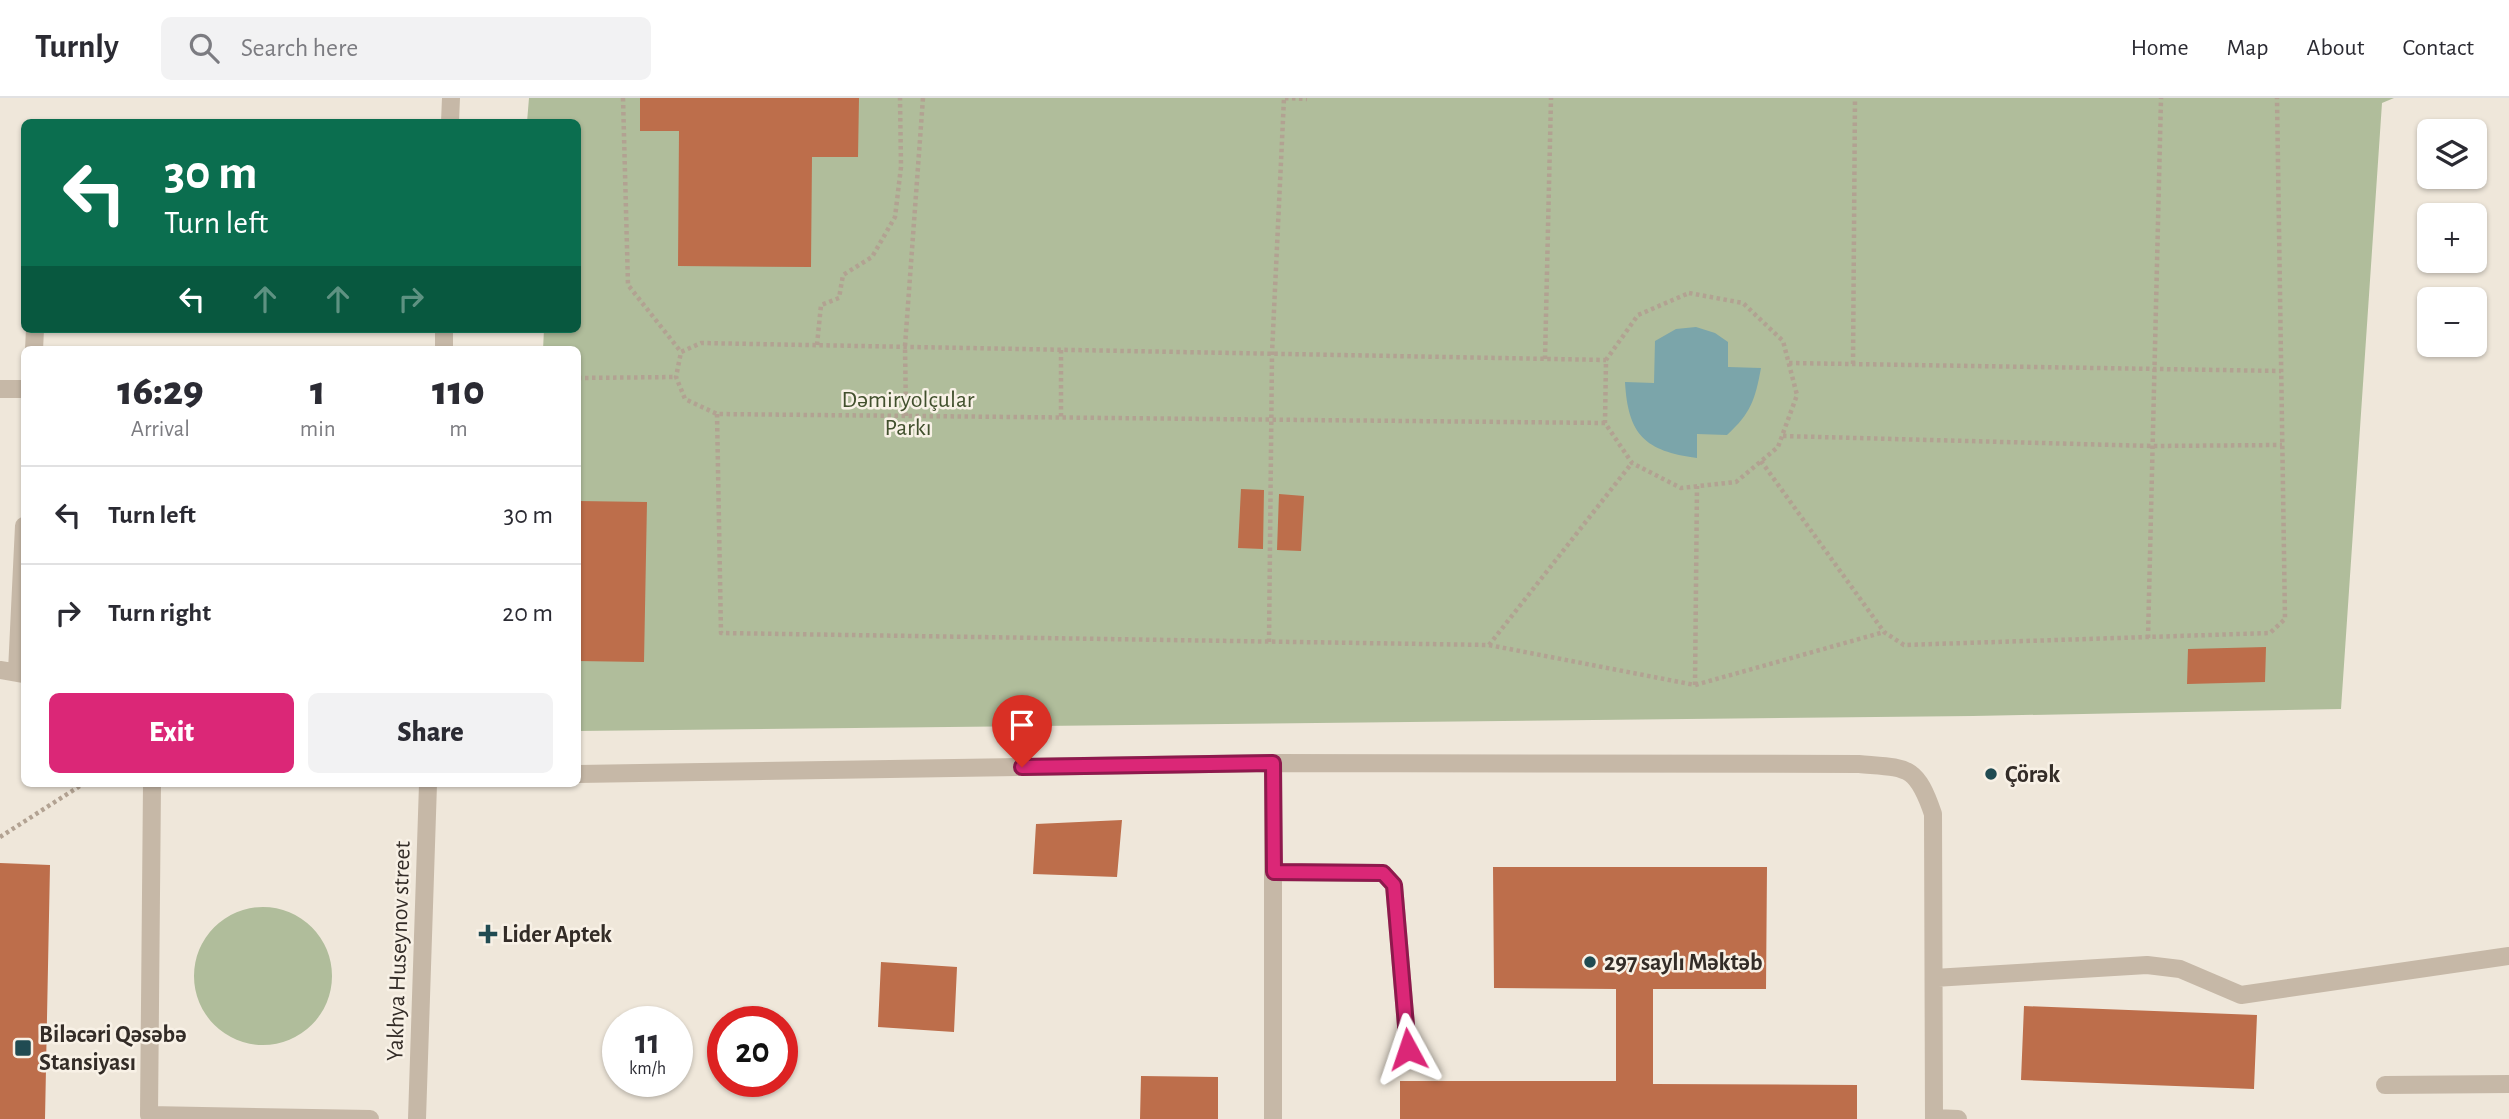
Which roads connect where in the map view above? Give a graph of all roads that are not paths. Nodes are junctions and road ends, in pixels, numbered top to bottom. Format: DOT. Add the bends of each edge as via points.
graph roads {
  1 [pos="451,98"];
  2 [pos="450,119"];
  3 [pos="0,389"];
  4 [pos="21,389"];
  5 [pos="21,570"];
  6 [pos="14,672"];
  7 [pos="1273,763"];
  8 [pos="581,774"];
  9 [pos="152,787"];
  10 [pos="428,787"];
  11 [pos="1274,872"];
  12 [pos="2509,956"];
  13 [pos="1934,978"];
  14 [pos="1408,1049"];
  15 [pos="2509,1084"];
  16 [pos="2385,1085"];
  17 [pos="370,1119"];
  18 [pos="417,1119"];
  19 [pos="1273,1119"];
  20 [pos="1934,1119"];
  21 [pos="1958,1119"];
  1 -- 2 [label="street"];
  3 -- 4 [label="street"];
  5 -- 6 [label="street"];
  7 -- 8 [label="street"];
  7 -- 11 [label="street"];
  7 -- 13 [label="street" via="1898,767 1918,778 1933,814"];
  9 -- 17 [label="street" via="149,1115"];
  10 -- 18 [label="street, Yakhya Huseynov street"];
  11 -- 14 [label="street" via="1383,873 1394,885"];
  11 -- 19 [label="street"];
  12 -- 13 [label="street" via="2241,995 2180,969 2147,965"];
  13 -- 20 [label="street"];
  15 -- 16 [label="street"];
  20 -- 21 [label="street"];
}
